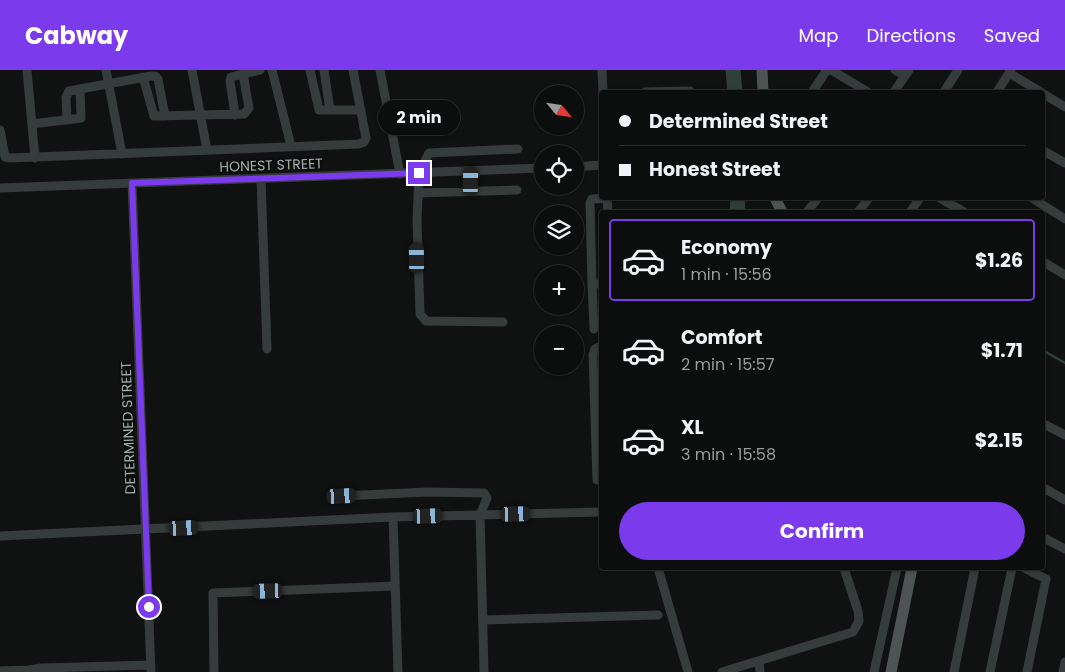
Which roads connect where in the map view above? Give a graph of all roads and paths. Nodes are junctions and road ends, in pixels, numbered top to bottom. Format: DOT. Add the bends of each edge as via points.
graph roads {
  1 [pos="28,70"];
  2 [pos="106,70"];
  3 [pos="192,70"];
  4 [pos="260,70"];
  5 [pos="272,70"];
  6 [pos="310,70"];
  7 [pos="324,70"];
  8 [pos="353,70"];
  9 [pos="380,70"];
  10 [pos="602,70"];
  11 [pos="762,70"];
  12 [pos="829,70"];
  13 [pos="895,70"];
  14 [pos="958,70"];
  15 [pos="1010,72"];
  16 [pos="907,73"];
  17 [pos="243,74"];
  18 [pos="143,77"];
  19 [pos="109,85"];
  20 [pos="80,89"];
  21 [pos="855,89"];
  22 [pos="603,90"];
  23 [pos="764,90"];
  24 [pos="814,90"];
  25 [pos="895,90"];
  26 [pos="945,90"];
  27 [pos="998,90"];
  28 [pos="1037,90"];
  29 [pos="1045,95"];
  30 [pos="1065,107"];
  31 [pos="330,110"];
  32 [pos="361,110"];
  33 [pos="234,114"];
  34 [pos="200,115"];
  35 [pos="165,116"];
  36 [pos="68,120"];
  37 [pos="32,124"];
  38 [pos="0,130"];
  39 [pos="291,146"];
  40 [pos="518,148"];
  41 [pos="207,150"];
  42 [pos="1045,152"];
  43 [pos="122,154"];
  44 [pos="35,158"];
  45 [pos="1065,163"];
  46 [pos="599,165"];
  47 [pos="584,166"];
  48 [pos="534,168"];
  49 [pos="471,170"];
  50 [pos="424,173"];
  51 [pos="400,174"];
  52 [pos="261,179"];
  53 [pos="132,183"];
  54 [pos="0,188"];
  55 [pos="518,190"];
  56 [pos="471,191"];
  57 [pos="418,193"];
  58 [pos="599,199"];
  59 [pos="816,200"];
  60 [pos="867,200"];
  61 [pos="943,200"];
  62 [pos="1035,200"];
  63 [pos="809,210"];
  64 [pos="860,210"];
  65 [pos="961,210"];
  66 [pos="1065,219"];
  67 [pos="591,238"];
  68 [pos="599,238"];
  69 [pos="1045,263"];
  70 [pos="1065,275"];
  71 [pos="597,284"];
  72 [pos="503,322"];
  73 [pos="594,329"];
  74 [pos="599,347"];
  75 [pos="267,349"];
  76 [pos="1045,425"];
  77 [pos="1065,435"];
  78 [pos="597,480"];
  79 [pos="1045,489"];
  80 [pos="342,496"];
  81 [pos="1065,500"];
  82 [pos="599,512"];
  83 [pos="480,515"];
  84 [pos="393,517"];
  85 [pos="146,529"];
  86 [pos="0,536"];
  87 [pos="1045,539"];
  88 [pos="1065,549"];
  89 [pos="659,570"];
  90 [pos="845,570"];
  91 [pos="897,570"];
  92 [pos="912,570"];
  93 [pos="975,570"];
  94 [pos="1012,570"];
  95 [pos="1028,570"];
  96 [pos="395,586"];
  97 [pos="658,616"];
  98 [pos="482,620"];
  99 [pos="758,661"];
  100 [pos="151,668"];
  101 [pos="129,669"];
  102 [pos="0,671"];
  103 [pos="214,672"];
  104 [pos="398,672"];
  105 [pos="484,672"];
  106 [pos="688,672"];
  107 [pos="722,672"];
  108 [pos="760,672"];
  109 [pos="874,672"];
  110 [pos="891,672"];
  111 [pos="954,672"];
  112 [pos="990,672"];
  113 [pos="1027,672"];
  1 -- 37 [label="street"];
  2 -- 19 [label="street"];
  3 -- 34 [label="street"];
  4 -- 17 [label="street"];
  5 -- 39 [label="street"];
  6 -- 31 [label="street" via="319,110"];
  7 -- 31 [label="street"];
  8 -- 32 [label="street"];
  9 -- 51 [label="street"];
  10 -- 22 [label="street"];
  11 -- 23 [label="main road"];
  12 -- 21 [label="street"];
  12 -- 24 [label="street"];
  13 -- 16 [label="street"];
  14 -- 26 [label="street"];
  15 -- 27 [label="street"];
  15 -- 28 [label="street"];
  16 -- 25 [label="street"];
  17 -- 33 [label="street" via="231,77 230,81"];
  17 -- 33 [label="street" via="249,108 244,114"];
  18 -- 19 [label="street"];
  18 -- 35 [label="street" via="154,116"];
  18 -- 35 [label="street" via="156,76 158,79"];
  19 -- 20 [label="street"];
  19 -- 43 [label="street"];
  20 -- 36 [label="street" via="67,93"];
  20 -- 36 [label="street" via="81,118"];
  29 -- 30 [label="street"];
  31 -- 32 [label="street"];
  32 -- 39 [label="street" via="364,142"];
  33 -- 34 [label="street"];
  34 -- 35 [label="street"];
  34 -- 41 [label="street"];
  36 -- 37 [label="street"];
  37 -- 44 [label="street"];
  38 -- 44 [label="street" via="5,157"];
  39 -- 41 [label="street"];
  40 -- 50 [label="street" via="429,153"];
  41 -- 43 [label="street"];
  42 -- 45 [label="street"];
  43 -- 44 [label="street"];
  46 -- 47 [label="street"];
  48 -- 49 [label="street, HONEST STREET"];
  49 -- 50 [label="street, HONEST STREET"];
  49 -- 56 [label="street"];
  50 -- 51 [label="street, HONEST STREET"];
  50 -- 57 [label="street"];
  51 -- 52 [label="street, HONEST STREET"];
  52 -- 53 [label="street, HONEST STREET"];
  52 -- 75 [label="street"];
  53 -- 54 [label="street, HONEST STREET"];
  53 -- 85 [label="street, DETERMINED STREET"];
  55 -- 56 [label="street"];
  56 -- 57 [label="street"];
  57 -- 72 [label="street" via="420,314 426,321"];
  58 -- 67 [label="street" via="591,200"];
  59 -- 63 [label="street"];
  60 -- 64 [label="street"];
  61 -- 65 [label="street"];
  62 -- 66 [label="street"];
  67 -- 68 [label="street"];
  67 -- 71 [label="street"];
  69 -- 70 [label="street"];
  71 -- 73 [label="street"];
  74 -- 78 [label="street" via="593,355"];
  76 -- 77 [label="street"];
  79 -- 81 [label="street"];
  80 -- 83 [label="street" via="479,491 484,492 487,498"];
  82 -- 83 [label="street"];
  83 -- 84 [label="street"];
  83 -- 98 [label="street"];
  84 -- 85 [label="street"];
  84 -- 96 [label="street"];
  85 -- 86 [label="street"];
  85 -- 100 [label="street, DETERMINED STREET"];
  87 -- 88 [label="street"];
  89 -- 106 [label="street"];
  90 -- 99 [label="street" via="858,611 859,622 852,632"];
  91 -- 109 [label="street"];
  92 -- 110 [label="main road"];
  93 -- 111 [label="street"];
  94 -- 112 [label="street"];
  95 -- 113 [label="street" via="1046,579"];
  96 -- 103 [label="street" via="213,593"];
  96 -- 104 [label="street"];
  97 -- 98 [label="street"];
  98 -- 105 [label="street"];
  99 -- 107 [label="street"];
  99 -- 108 [label="street"];
  100 -- 101 [label="street"];
  101 -- 102 [label="street"];
}
